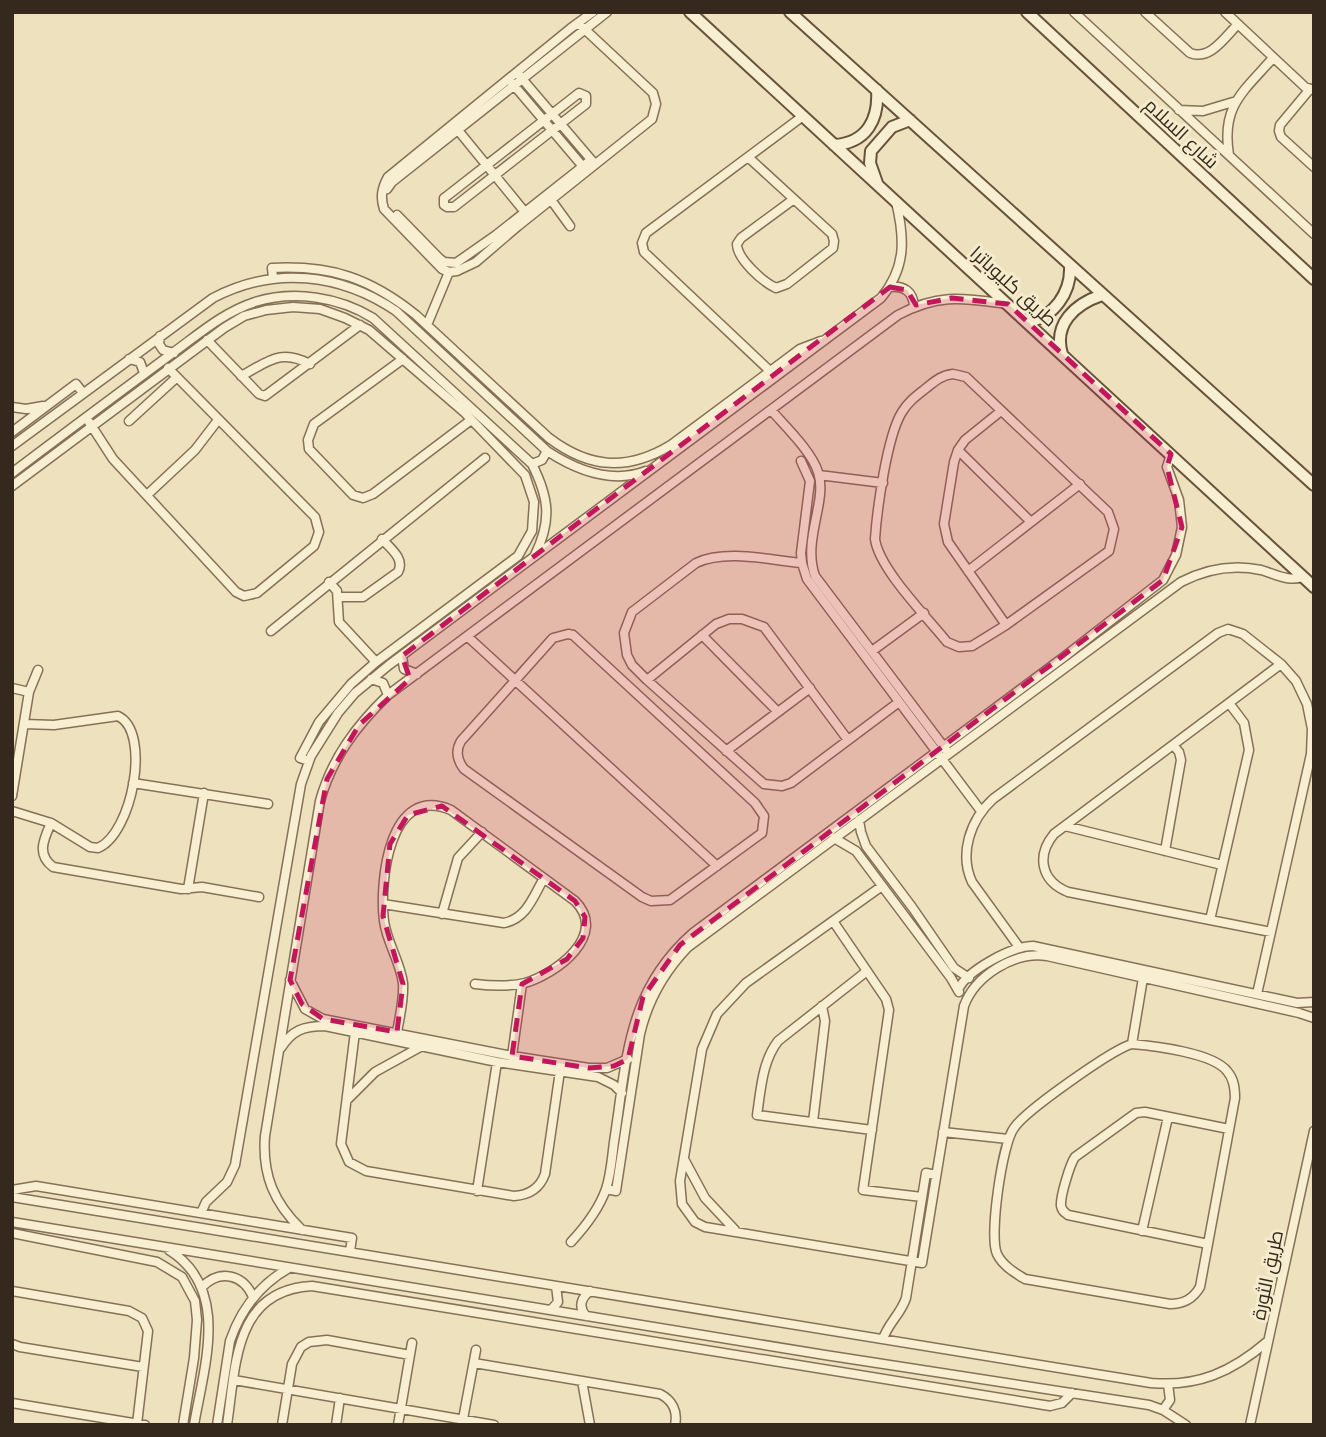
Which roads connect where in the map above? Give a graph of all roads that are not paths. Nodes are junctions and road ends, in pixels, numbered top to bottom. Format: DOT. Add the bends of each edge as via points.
graph roads {
  1 [pos="593,12"];
  2 [pos="607,12"];
  3 [pos="690,12"];
  4 [pos="790,12"];
  5 [pos="1027,12"];
  6 [pos="1074,12"];
  7 [pos="1145,12"];
  8 [pos="1225,12"];
  9 [pos="1238,24"];
  10 [pos="581,26"];
  11 [pos="1273,58"];
  12 [pos="519,75"];
  13 [pos="511,81"];
  14 [pos="877,90"];
  15 [pos="1312,90"];
  16 [pos="1233,102"];
  17 [pos="1180,110"];
  18 [pos="475,111"];
  19 [pos="552,114"];
  20 [pos="803,116"];
  21 [pos="544,120"];
  22 [pos="910,120"];
  23 [pos="561,125"];
  24 [pos="457,129"];
  25 [pos="553,132"];
  26 [pos="440,140"];
  27 [pos="834,145"];
  28 [pos="1229,156"];
  29 [pos="748,157"];
  30 [pos="593,163"];
  31 [pos="486,164"];
  32 [pos="1314,167"];
  33 [pos="585,169"];
  34 [pos="495,176"];
  35 [pos="879,186"];
  36 [pos="549,197"];
  37 [pos="793,199"];
  38 [pos="896,202"];
  39 [pos="524,211"];
  40 [pos="570,226"];
  41 [pos="1314,234"];
  42 [pos="498,238"];
  43 [pos="1070,267"];
  44 [pos="445,268"];
  45 [pos="273,278"];
  46 [pos="1314,279"];
  47 [pos="890,287"];
  48 [pos="1102,295"];
  49 [pos="1008,304"];
  50 [pos="914,306"];
  51 [pos="1027,322"];
  52 [pos="360,325"];
  53 [pos="427,325"];
  54 [pos="160,336"];
  55 [pos="827,339"];
  56 [pos="207,340"];
  57 [pos="174,353"];
  58 [pos="1062,354"];
  59 [pos="130,359"];
  60 [pos="403,359"];
  61 [pos="310,364"];
  62 [pos="168,368"];
  63 [pos="769,371"];
  64 [pos="144,373"];
  65 [pos="241,376"];
  66 [pos="176,378"];
  67 [pos="482,383"];
  68 [pos="83,393"];
  69 [pos="49,404"];
  70 [pos="12,407"];
  71 [pos="466,410"];
  72 [pos="771,410"];
  73 [pos="1001,411"];
  74 [pos="718,415"];
  75 [pos="85,417"];
  76 [pos="218,419"];
  77 [pos="471,420"];
  78 [pos="129,421"];
  79 [pos="92,425"];
  80 [pos="12,432"];
  81 [pos="12,446"];
  82 [pos="958,450"];
  83 [pos="547,451"];
  84 [pos="1171,454"];
  85 [pos="485,458"];
  86 [pos="801,461"];
  87 [pos="532,464"];
  88 [pos="655,467"];
  89 [pos="12,473"];
  90 [pos="819,475"];
  91 [pos="883,483"];
  92 [pos="1080,484"];
  93 [pos="1314,485"];
  94 [pos="12,486"];
  95 [pos="147,495"];
  96 [pos="1031,522"];
  97 [pos="382,540"];
  98 [pos="534,558"];
  99 [pos="802,563"];
  100 [pos="968,571"];
  101 [pos="1303,577"];
  102 [pos="811,578"];
  103 [pos="1163,580"];
  104 [pos="330,582"];
  105 [pos="1172,587"];
  106 [pos="1314,587"];
  107 [pos="338,597"];
  108 [pos="462,606"];
  109 [pos="924,612"];
  110 [pos="1006,625"];
  111 [pos="271,631"];
  112 [pos="702,635"];
  113 [pos="467,636"];
  114 [pos="872,651"];
  115 [pos="402,656"];
  116 [pos="376,662"];
  117 [pos="1281,664"];
  118 [pos="38,670"];
  119 [pos="417,674"];
  120 [pos="371,679"];
  121 [pos="647,680"];
  122 [pos="515,681"];
  123 [pos="12,688"];
  124 [pos="810,688"];
  125 [pos="29,692"];
  126 [pos="387,695"];
  127 [pos="899,702"];
  128 [pos="1229,703"];
  129 [pos="778,712"];
  130 [pos="24,724"];
  131 [pos="848,740"];
  132 [pos="1173,745"];
  133 [pos="726,751"];
  134 [pos="943,753"];
  135 [pos="309,761"];
  136 [pos="15,765"];
  137 [pos="134,783"];
  138 [pos="204,793"];
  139 [pos="12,796"];
  140 [pos="268,804"];
  141 [pos="12,811"];
  142 [pos="981,811"];
  143 [pos="859,820"];
  144 [pos="51,823"];
  145 [pos="1065,826"];
  146 [pos="482,832"];
  147 [pos="834,838"];
  148 [pos="1165,851"];
  149 [pos="1222,865"];
  150 [pos="717,866"];
  151 [pos="544,878"];
  152 [pos="882,886"];
  153 [pos="188,889"];
  154 [pos="259,897"];
  155 [pos="383,904"];
  156 [pos="442,914"];
  157 [pos="1210,920"];
  158 [pos="833,921"];
  159 [pos="1271,932"];
  160 [pos="1020,947"];
  161 [pos="1085,960"];
  162 [pos="867,971"];
  163 [pos="967,977"];
  164 [pos="1143,978"];
  165 [pos="290,980"];
  166 [pos="1177,981"];
  167 [pos="475,984"];
  168 [pos="522,984"];
  169 [pos="977,984"];
  170 [pos="1212,989"];
  171 [pos="958,990"];
  172 [pos="1257,994"];
  173 [pos="967,999"];
  174 [pos="1314,1002"];
  175 [pos="822,1006"];
  176 [pos="1296,1007"];
  177 [pos="1314,1018"];
  178 [pos="355,1032"];
  179 [pos="397,1032"];
  180 [pos="1132,1044"];
  181 [pos="422,1046"];
  182 [pos="277,1053"];
  183 [pos="512,1056"];
  184 [pos="628,1059"];
  185 [pos="497,1062"];
  186 [pos="560,1071"];
  187 [pos="622,1093"];
  188 [pos="345,1103"];
  189 [pos="1168,1117"];
  190 [pos="813,1122"];
  191 [pos="1229,1129"];
  192 [pos="872,1130"];
  193 [pos="1314,1131"];
  194 [pos="943,1132"];
  195 [pos="1008,1139"];
  196 [pos="684,1159"];
  197 [pos="936,1175"];
  198 [pos="606,1189"];
  199 [pos="12,1190"];
  200 [pos="477,1191"];
  201 [pos="12,1197"];
  202 [pos="922,1198"];
  203 [pos="201,1213"];
  204 [pos="12,1222"];
  205 [pos="302,1230"];
  206 [pos="1142,1231"];
  207 [pos="737,1232"];
  208 [pos="12,1233"];
  209 [pos="571,1242"];
  210 [pos="1208,1244"];
  211 [pos="163,1247"];
  212 [pos="349,1251"];
  213 [pos="912,1261"];
  214 [pos="289,1268"];
  215 [pos="404,1286"];
  216 [pos="556,1286"];
  217 [pos="202,1287"];
  218 [pos="12,1291"];
  219 [pos="590,1291"];
  220 [pos="253,1297"];
  221 [pos="401,1300"];
  222 [pos="551,1310"];
  223 [pos="586,1316"];
  224 [pos="700,1335"];
  225 [pos="883,1339"];
  226 [pos="1268,1341"];
  227 [pos="412,1343"];
  228 [pos="12,1344"];
  229 [pos="697,1349"];
  230 [pos="476,1350"];
  231 [pos="410,1355"];
  232 [pos="193,1362"];
  233 [pos="474,1363"];
  234 [pos="204,1364"];
  235 [pos="143,1367"];
  236 [pos="234,1380"];
  237 [pos="582,1381"];
  238 [pos="1168,1384"];
  239 [pos="288,1390"];
  240 [pos="1072,1393"];
  241 [pos="340,1398"];
  242 [pos="12,1404"];
  243 [pos="401,1409"];
  244 [pos="1163,1410"];
  245 [pos="83,1415"];
  246 [pos="463,1419"];
  247 [pos="141,1424"];
  248 [pos="81,1425"];
  249 [pos="183,1425"];
  250 [pos="194,1425"];
  251 [pos="217,1425"];
  252 [pos="227,1425"];
  253 [pos="282,1425"];
  254 [pos="336,1425"];
  255 [pos="398,1425"];
  256 [pos="494,1425"];
  257 [pos="590,1425"];
  258 [pos="675,1425"];
  259 [pos="1186,1425"];
  260 [pos="1250,1425"];
  1 -- 10 [label="street"];
  2 -- 10 [label="street"];
  3 -- 20 [label="main road, طريق كليوباترا"];
  4 -- 14 [label="main road"];
  5 -- 46 [label="main road, شارع السلام"];
  6 -- 17 [label="street"];
  7 -- 9 [label="street" via="1198,56 1210,51"];
  8 -- 9 [label="street"];
  9 -- 11 [label="street"];
  10 -- 12 [label="street"];
  10 -- 30 [label="street" via="653,93 656,104 650,122"];
  11 -- 15 [label="street"];
  11 -- 16 [label="street"];
  12 -- 13 [label="street"];
  12 -- 19 [label="street"];
  13 -- 18 [label="street"];
  13 -- 21 [label="street"];
  14 -- 22 [label="main road"];
  14 -- 27 [label="main road" via="873,122 857,139"];
  15 -- 32 [label="street" via="1279,131"];
  16 -- 17 [label="street" via="1203,111"];
  16 -- 28 [label="street"];
  17 -- 28 [label="street"];
  18 -- 24 [label="street"];
  18 -- 26 [label="street"];
  19 -- 21 [label="street"];
  19 -- 23 [label="street"];
  19 -- 23 [label="street" via="575,94 586,96 586,104"];
  20 -- 27 [label="main road, طريق كليوباترا"];
  20 -- 29 [label="street"];
  21 -- 25 [label="street"];
  21 -- 31 [label="street"];
  22 -- 35 [label="main road" via="889,130 871,150 870,163"];
  22 -- 43 [label="main road"];
  23 -- 25 [label="street"];
  23 -- 30 [label="street"];
  24 -- 26 [label="street"];
  24 -- 31 [label="street"];
  25 -- 33 [label="street"];
  25 -- 34 [label="street"];
  26 -- 44 [label="street" via="390,179 384,190 386,208"];
  27 -- 35 [label="main road, طريق كليوباترا"];
  28 -- 41 [label="street"];
  29 -- 37 [label="street"];
  29 -- 63 [label="street" via="646,233 642,248"];
  30 -- 33 [label="street"];
  31 -- 34 [label="street"];
  31 -- 34 [label="street" via="444,198 444,205 454,207"];
  33 -- 36 [label="street"];
  34 -- 39 [label="street"];
  35 -- 38 [label="main road, طريق كليوباترا"];
  36 -- 39 [label="street"];
  36 -- 40 [label="street"];
  36 -- 42 [label="street"];
  37 -- 37 [label="street" via="737,244 739,254 776,288 834,244 832,234"];
  38 -- 47 [label="street" via="903,248"];
  38 -- 49 [label="main road, طريق كليوباترا"];
  39 -- 42 [label="street"];
  42 -- 44 [label="street" via="464,265"];
  43 -- 48 [label="main road"];
  43 -- 51 [label="main road" via="1062,298 1047,314"];
  44 -- 53 [label="street"];
  45 -- 53 [label="street" via="272,268 299,267 350,276 396,299"];
  45 -- 54 [label="street" via="221,294"];
  45 -- 67 [label="street" via="329,280 372,296"];
  47 -- 50 [label="street" via="907,290"];
  47 -- 55 [label="street"];
  48 -- 58 [label="main road" via="1065,320 1059,340"];
  48 -- 93 [label="main road"];
  49 -- 50 [label="street" via="952,298"];
  49 -- 51 [label="main road, طريق كليوباترا"];
  50 -- 72 [label="street"];
  51 -- 58 [label="main road, طريق كليوباترا"];
  52 -- 56 [label="street" via="320,309 293,307 244,316"];
  52 -- 60 [label="street"];
  52 -- 61 [label="street"];
  53 -- 67 [label="street"];
  54 -- 57 [label="street" via="160,347"];
  54 -- 59 [label="street"];
  55 -- 63 [label="street" via="800,349"];
  55 -- 74 [label="street"];
  56 -- 62 [label="street"];
  56 -- 65 [label="street"];
  57 -- 64 [label="street"];
  57 -- 71 [label="street" via="210,325 254,303 291,297 328,300 373,318 439,376"];
  58 -- 84 [label="main road, طريق كليوباترا"];
  59 -- 64 [label="street" via="141,362"];
  59 -- 68 [label="street"];
  60 -- 71 [label="street"];
  60 -- 77 [label="street" via="314,424 310,432 309,449 353,495 373,494"];
  61 -- 65 [label="street" via="295,356 280,356"];
  61 -- 65 [label="street" via="265,396"];
  62 -- 66 [label="street"];
  62 -- 79 [label="street"];
  63 -- 74 [label="street"];
  64 -- 75 [label="street"];
  66 -- 76 [label="street"];
  66 -- 78 [label="street"];
  67 -- 74 [label="street" via="564,449 600,462 637,461 655,454"];
  67 -- 83 [label="street"];
  68 -- 69 [label="street" via="76,384"];
  68 -- 81 [label="street"];
  69 -- 70 [label="street" via="26,410"];
  69 -- 80 [label="street"];
  71 -- 77 [label="street"];
  71 -- 87 [label="street"];
  72 -- 90 [label="street" via="812,459"];
  72 -- 113 [label="street"];
  73 -- 82 [label="street"];
  73 -- 91 [label="street" via="966,377 940,377 902,413"];
  73 -- 92 [label="street"];
  74 -- 88 [label="street"];
  75 -- 79 [label="street"];
  75 -- 89 [label="street"];
  76 -- 95 [label="street" via="195,450"];
  76 -- 95 [label="street" via="315,517 319,532 309,551 257,593 244,596"];
  77 -- 108 [label="street" via="526,475 535,517 518,556"];
  79 -- 94 [label="street"];
  79 -- 95 [label="street" via="113,459"];
  82 -- 96 [label="street"];
  82 -- 100 [label="street" via="944,524 948,542"];
  83 -- 87 [label="street" via="542,460"];
  83 -- 88 [label="street" via="600,474 638,474"];
  84 -- 101 [label="main road, طريق كليوباترا"];
  84 -- 103 [label="street" via="1167,467 1179,500 1182,527 1176,555"];
  85 -- 97 [label="street"];
  86 -- 99 [label="street" via="810,481"];
  87 -- 98 [label="street" via="547,511 544,536"];
  88 -- 98 [label="street"];
  90 -- 91 [label="street"];
  90 -- 102 [label="street"];
  91 -- 109 [label="street" via="876,548"];
  92 -- 96 [label="street"];
  92 -- 110 [label="street" via="1112,520 1114,537 1109,551"];
  96 -- 100 [label="street"];
  97 -- 104 [label="street"];
  97 -- 107 [label="street" via="400,560 398,572 363,597"];
  98 -- 108 [label="street"];
  99 -- 102 [label="street"];
  99 -- 121 [label="street" via="724,556 696,563 632,612 626,622 626,655"];
  100 -- 110 [label="street"];
  101 -- 105 [label="street" via="1233,567 1201,573"];
  101 -- 106 [label="main road, طريق كليوباترا"];
  102 -- 114 [label="street"];
  102 -- 127 [label="street"];
  103 -- 105 [label="street" via="1171,581"];
  103 -- 134 [label="street"];
  104 -- 107 [label="street"];
  104 -- 111 [label="street"];
  105 -- 134 [label="street"];
  107 -- 116 [label="street" via="339,622"];
  108 -- 115 [label="street"];
  108 -- 116 [label="street"];
  109 -- 110 [label="street" via="947,642 959,647 972,646"];
  109 -- 114 [label="street"];
  112 -- 121 [label="street"];
  112 -- 124 [label="street" via="729,619 759,624"];
  112 -- 129 [label="street"];
  113 -- 119 [label="street"];
  113 -- 122 [label="street"];
  114 -- 134 [label="street"];
  115 -- 119 [label="street" via="404,669"];
  115 -- 120 [label="street"];
  116 -- 135 [label="street" via="319,722 300,758"];
  117 -- 128 [label="street"];
  117 -- 142 [label="street" via="1239,631 1223,631"];
  117 -- 159 [label="street" via="1302,692 1312,729 1311,754"];
  118 -- 125 [label="street"];
  119 -- 126 [label="street"];
  120 -- 126 [label="street" via="383,683"];
  120 -- 135 [label="street" via="338,713"];
  121 -- 133 [label="street"];
  122 -- 150 [label="street"];
  122 -- 150 [label="street" via="553,638 573,635 761,809 762,832"];
  122 -- 150 [label="street" via="461,741 457,752 464,769 651,901 670,900"];
  123 -- 125 [label="street"];
  124 -- 129 [label="street"];
  124 -- 131 [label="street"];
  125 -- 130 [label="street"];
  126 -- 165 [label="street" via="349,737 327,779"];
  127 -- 131 [label="street"];
  127 -- 134 [label="street"];
  128 -- 132 [label="street"];
  128 -- 149 [label="street" via="1244,723 1249,750"];
  129 -- 133 [label="street"];
  130 -- 136 [label="street"];
  130 -- 137 [label="street" via="62,724 111,715 124,719 132,732"];
  131 -- 133 [label="street" via="782,786 764,783"];
  132 -- 145 [label="street"];
  132 -- 148 [label="street" via="1181,760"];
  134 -- 142 [label="street"];
  134 -- 143 [label="street"];
  134 -- 184 [label="street" via="680,945 659,968 643,998"];
  135 -- 203 [label="street" via="295,810 237,1155 227,1182"];
  136 -- 139 [label="street"];
  137 -- 138 [label="street"];
  137 -- 144 [label="street" via="127,813 102,847 90,847"];
  138 -- 140 [label="street"];
  138 -- 153 [label="street"];
  141 -- 144 [label="street"];
  142 -- 160 [label="street" via="967,848 966,870"];
  143 -- 147 [label="street"];
  143 -- 163 [label="street" via="866,846 954,968"];
  144 -- 153 [label="street" via="42,848 53,867"];
  145 -- 148 [label="street"];
  145 -- 157 [label="street" via="1046,843 1042,855 1048,878 1057,887"];
  146 -- 151 [label="street"];
  146 -- 155 [label="street" via="442,806 408,815 391,839"];
  146 -- 156 [label="street" via="458,858"];
  147 -- 152 [label="street" via="856,851"];
  147 -- 198 [label="street" via="698,939 663,977 640,1034 616,1191"];
  148 -- 149 [label="street"];
  149 -- 157 [label="street"];
  151 -- 156 [label="street" via="527,908 509,922"];
  151 -- 168 [label="street" via="581,908 585,932 560,965"];
  152 -- 158 [label="street"];
  152 -- 171 [label="street"];
  153 -- 154 [label="street" via="202,887"];
  155 -- 156 [label="street"];
  155 -- 179 [label="street" via="386,933 403,984"];
  157 -- 159 [label="street"];
  158 -- 162 [label="street"];
  158 -- 196 [label="street" via="746,983 717,1014 702,1049"];
  159 -- 172 [label="street"];
  160 -- 161 [label="street" via="1033,946"];
  160 -- 163 [label="street"];
  161 -- 164 [label="street"];
  161 -- 166 [label="street"];
  161 -- 169 [label="street" via="1029,955"];
  162 -- 175 [label="street"];
  162 -- 192 [label="street" via="889,1010"];
  163 -- 169 [label="street"];
  163 -- 171 [label="street"];
  164 -- 166 [label="street"];
  164 -- 180 [label="street"];
  165 -- 179 [label="street" via="302,1004 314,1015"];
  165 -- 182 [label="street"];
  166 -- 170 [label="street"];
  167 -- 168 [label="street"];
  168 -- 183 [label="street"];
  169 -- 173 [label="street"];
  170 -- 172 [label="street"];
  170 -- 176 [label="street"];
  171 -- 173 [label="street"];
  172 -- 176 [label="street"];
  173 -- 194 [label="street"];
  174 -- 176 [label="street"];
  175 -- 190 [label="street" via="825,1021"];
  175 -- 190 [label="street" via="772,1049 757,1115"];
  176 -- 177 [label="street"];
  178 -- 181 [label="street"];
  178 -- 182 [label="street" via="325,1026 302,1028 293,1032"];
  178 -- 188 [label="street"];
  179 -- 183 [label="street"];
  180 -- 191 [label="street" via="1221,1065 1235,1087"];
  180 -- 195 [label="street" via="1112,1052 1025,1116"];
  181 -- 185 [label="street"];
  181 -- 188 [label="street" via="375,1072"];
  182 -- 205 [label="street" via="265,1136 266,1173 281,1207"];
  183 -- 184 [label="street" via="598,1068"];
  184 -- 187 [label="street"];
  185 -- 186 [label="street"];
  185 -- 200 [label="street"];
  186 -- 187 [label="street" via="603,1079"];
  186 -- 200 [label="street" via="545,1174 539,1185 523,1195"];
  187 -- 198 [label="street"];
  188 -- 200 [label="street" via="341,1144 345,1157 357,1168"];
  189 -- 191 [label="street"];
  189 -- 206 [label="street"];
  189 -- 206 [label="street" via="1136,1113 1079,1153 1070,1165 1061,1203 1068,1215"];
  190 -- 192 [label="street"];
  191 -- 210 [label="street"];
  192 -- 202 [label="street" via="863,1190"];
  193 -- 226 [label="street, طريق الثورة"];
  194 -- 195 [label="street"];
  194 -- 197 [label="street"];
  195 -- 210 [label="street" via="994,1244 1011,1271 1025,1279 1179,1304 1195,1295 1199,1287"];
  196 -- 207 [label="street" via="705,1198"];
  196 -- 207 [label="street" via="680,1193 687,1214 705,1227"];
  197 -- 202 [label="street" via="926,1173"];
  197 -- 213 [label="street" via="922,1263"];
  198 -- 209 [label="street"];
  199 -- 203 [label="street" via="36,1186"];
  201 -- 212 [label="street"];
  202 -- 213 [label="street"];
  203 -- 205 [label="street"];
  204 -- 211 [label="street"];
  205 -- 212 [label="street" via="352,1238"];
  206 -- 210 [label="street"];
  207 -- 213 [label="street"];
  208 -- 232 [label="street" via="150,1260 174,1271 188,1287 197,1310"];
  211 -- 214 [label="street"];
  211 -- 217 [label="street" via="186,1264"];
  212 -- 216 [label="street"];
  213 -- 225 [label="street" via="904,1303 887,1325"];
  214 -- 215 [label="street"];
  214 -- 220 [label="street"];
  215 -- 221 [label="street"];
  215 -- 222 [label="street"];
  216 -- 219 [label="street"];
  216 -- 222 [label="street" via="558,1302"];
  217 -- 220 [label="street" via="217,1277 235,1277"];
  217 -- 234 [label="street" via="210,1321"];
  218 -- 235 [label="street" via="136,1314 148,1331"];
  219 -- 223 [label="street" via="581,1301"];
  219 -- 225 [label="street"];
  220 -- 251 [label="street" via="230,1341"];
  221 -- 229 [label="street"];
  221 -- 236 [label="street" via="312,1286 284,1290 261,1305 247,1324"];
  222 -- 223 [label="street"];
  223 -- 224 [label="street"];
  224 -- 229 [label="street"];
  224 -- 240 [label="street"];
  225 -- 238 [label="street"];
  226 -- 238 [label="street" via="1213,1376"];
  226 -- 260 [label="street, طريق الثورة"];
  227 -- 231 [label="street"];
  228 -- 235 [label="street"];
  229 -- 240 [label="street" via="1050,1406 1062,1403"];
  230 -- 233 [label="street"];
  231 -- 239 [label="street" via="327,1340 309,1342 295,1355"];
  231 -- 243 [label="street"];
  232 -- 234 [label="street"];
  232 -- 249 [label="street"];
  233 -- 237 [label="street"];
  233 -- 246 [label="street"];
  234 -- 250 [label="street"];
  235 -- 247 [label="street"];
  236 -- 239 [label="street"];
  236 -- 252 [label="street"];
  237 -- 257 [label="street"];
  237 -- 258 [label="street" via="660,1394 674,1406"];
  238 -- 244 [label="street" via="1170,1400"];
  239 -- 241 [label="street"];
  239 -- 253 [label="street"];
  240 -- 244 [label="street"];
  241 -- 243 [label="street"];
  241 -- 254 [label="street"];
  242 -- 245 [label="street"];
  243 -- 246 [label="street"];
  243 -- 255 [label="street"];
  244 -- 259 [label="street"];
  245 -- 247 [label="street"];
  245 -- 248 [label="street"];
  246 -- 256 [label="street"];
}
